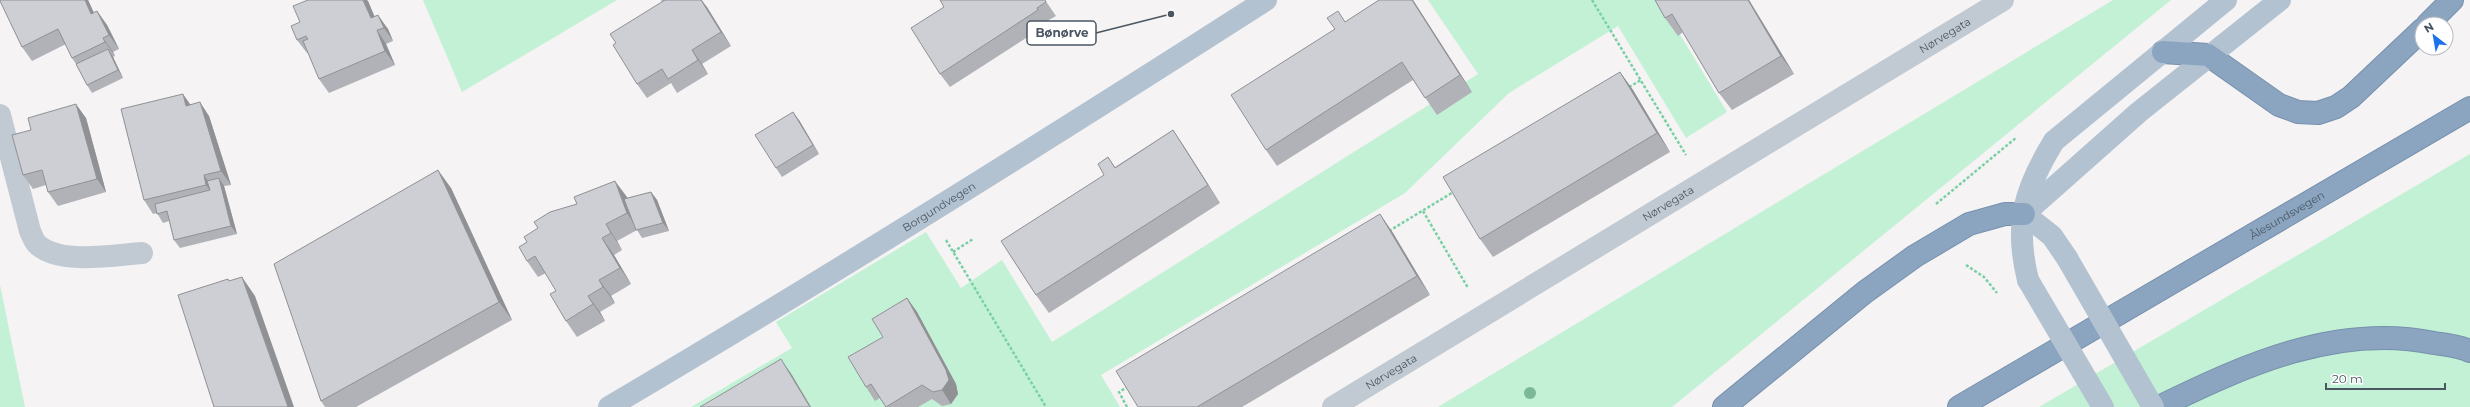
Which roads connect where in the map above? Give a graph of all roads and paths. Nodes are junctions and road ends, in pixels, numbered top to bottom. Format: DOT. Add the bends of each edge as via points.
graph roads {
  1 [pos="1266,0"];
  2 [pos="1592,0"];
  3 [pos="2003,0"];
  4 [pos="2226,0"];
  5 [pos="2280,0"];
  6 [pos="2452,0"];
  7 [pos="2436,16"];
  8 [pos="2414,38"];
  9 [pos="2163,52"];
  10 [pos="2208,55"];
  11 [pos="1641,80"];
  12 [pos="1627,88"];
  13 [pos="2470,108"];
  14 [pos="0,115"];
  15 [pos="1689,160"];
  16 [pos="1457,190"];
  17 [pos="1423,211"];
  18 [pos="2024,214"];
  19 [pos="1382,235"];
  20 [pos="944,238"];
  21 [pos="973,239"];
  22 [pos="953,252"];
  23 [pos="142,253"];
  24 [pos="1961,262"];
  25 [pos="1469,290"];
  26 [pos="2000,297"];
  27 [pos="2470,351"];
  28 [pos="1132,384"];
  29 [pos="609,407"];
  30 [pos="1046,407"];
  31 [pos="1128,407"];
  32 [pos="1333,407"];
  33 [pos="1724,407"];
  34 [pos="1959,407"];
  35 [pos="2103,407"];
  36 [pos="2153,407"];
  37 [pos="2159,407"];
  1 -- 29 [label="main road, Borgundvegen" via="949,202"];
  2 -- 11 [label="path"];
  3 -- 32 [label="street, Nørvegata"];
  4 -- 9 [label="main road"];
  5 -- 10 [label="main road"];
  6 -- 7 [label="highway"];
  8 -- 10 [label="highway" via="2375,76 2336,107 2318,113 2298,112 2280,105"];
  9 -- 10 [label="highway"];
  9 -- 18 [label="main road" via="2054,141 2036,170 2029,188"];
  10 -- 18 [label="main road"];
  11 -- 12 [label="path"];
  11 -- 15 [label="path"];
  13 -- 34 [label="highway, Ålesundsvegen"];
  14 -- 23 [label="street" via="30,231 38,244 52,253 64,256 92,257"];
  16 -- 17 [label="path"];
  17 -- 19 [label="path"];
  17 -- 25 [label="path"];
  18 -- 33 [label="highway" via="2006,214 1969,224 1914,256 1865,292"];
  18 -- 35 [label="main road, bridge" via="2021,251 2028,280"];
  18 -- 36 [label="main road, bridge" via="2052,236 2067,258"];
  20 -- 22 [label="path"];
  21 -- 22 [label="path"];
  22 -- 30 [label="path"];
  24 -- 26 [label="path" via="1984,278"];
  27 -- 37 [label="highway" via="2414,339 2388,337 2330,342 2292,350 2209,382"];
  28 -- 31 [label="path" via="1119,392"];
}
